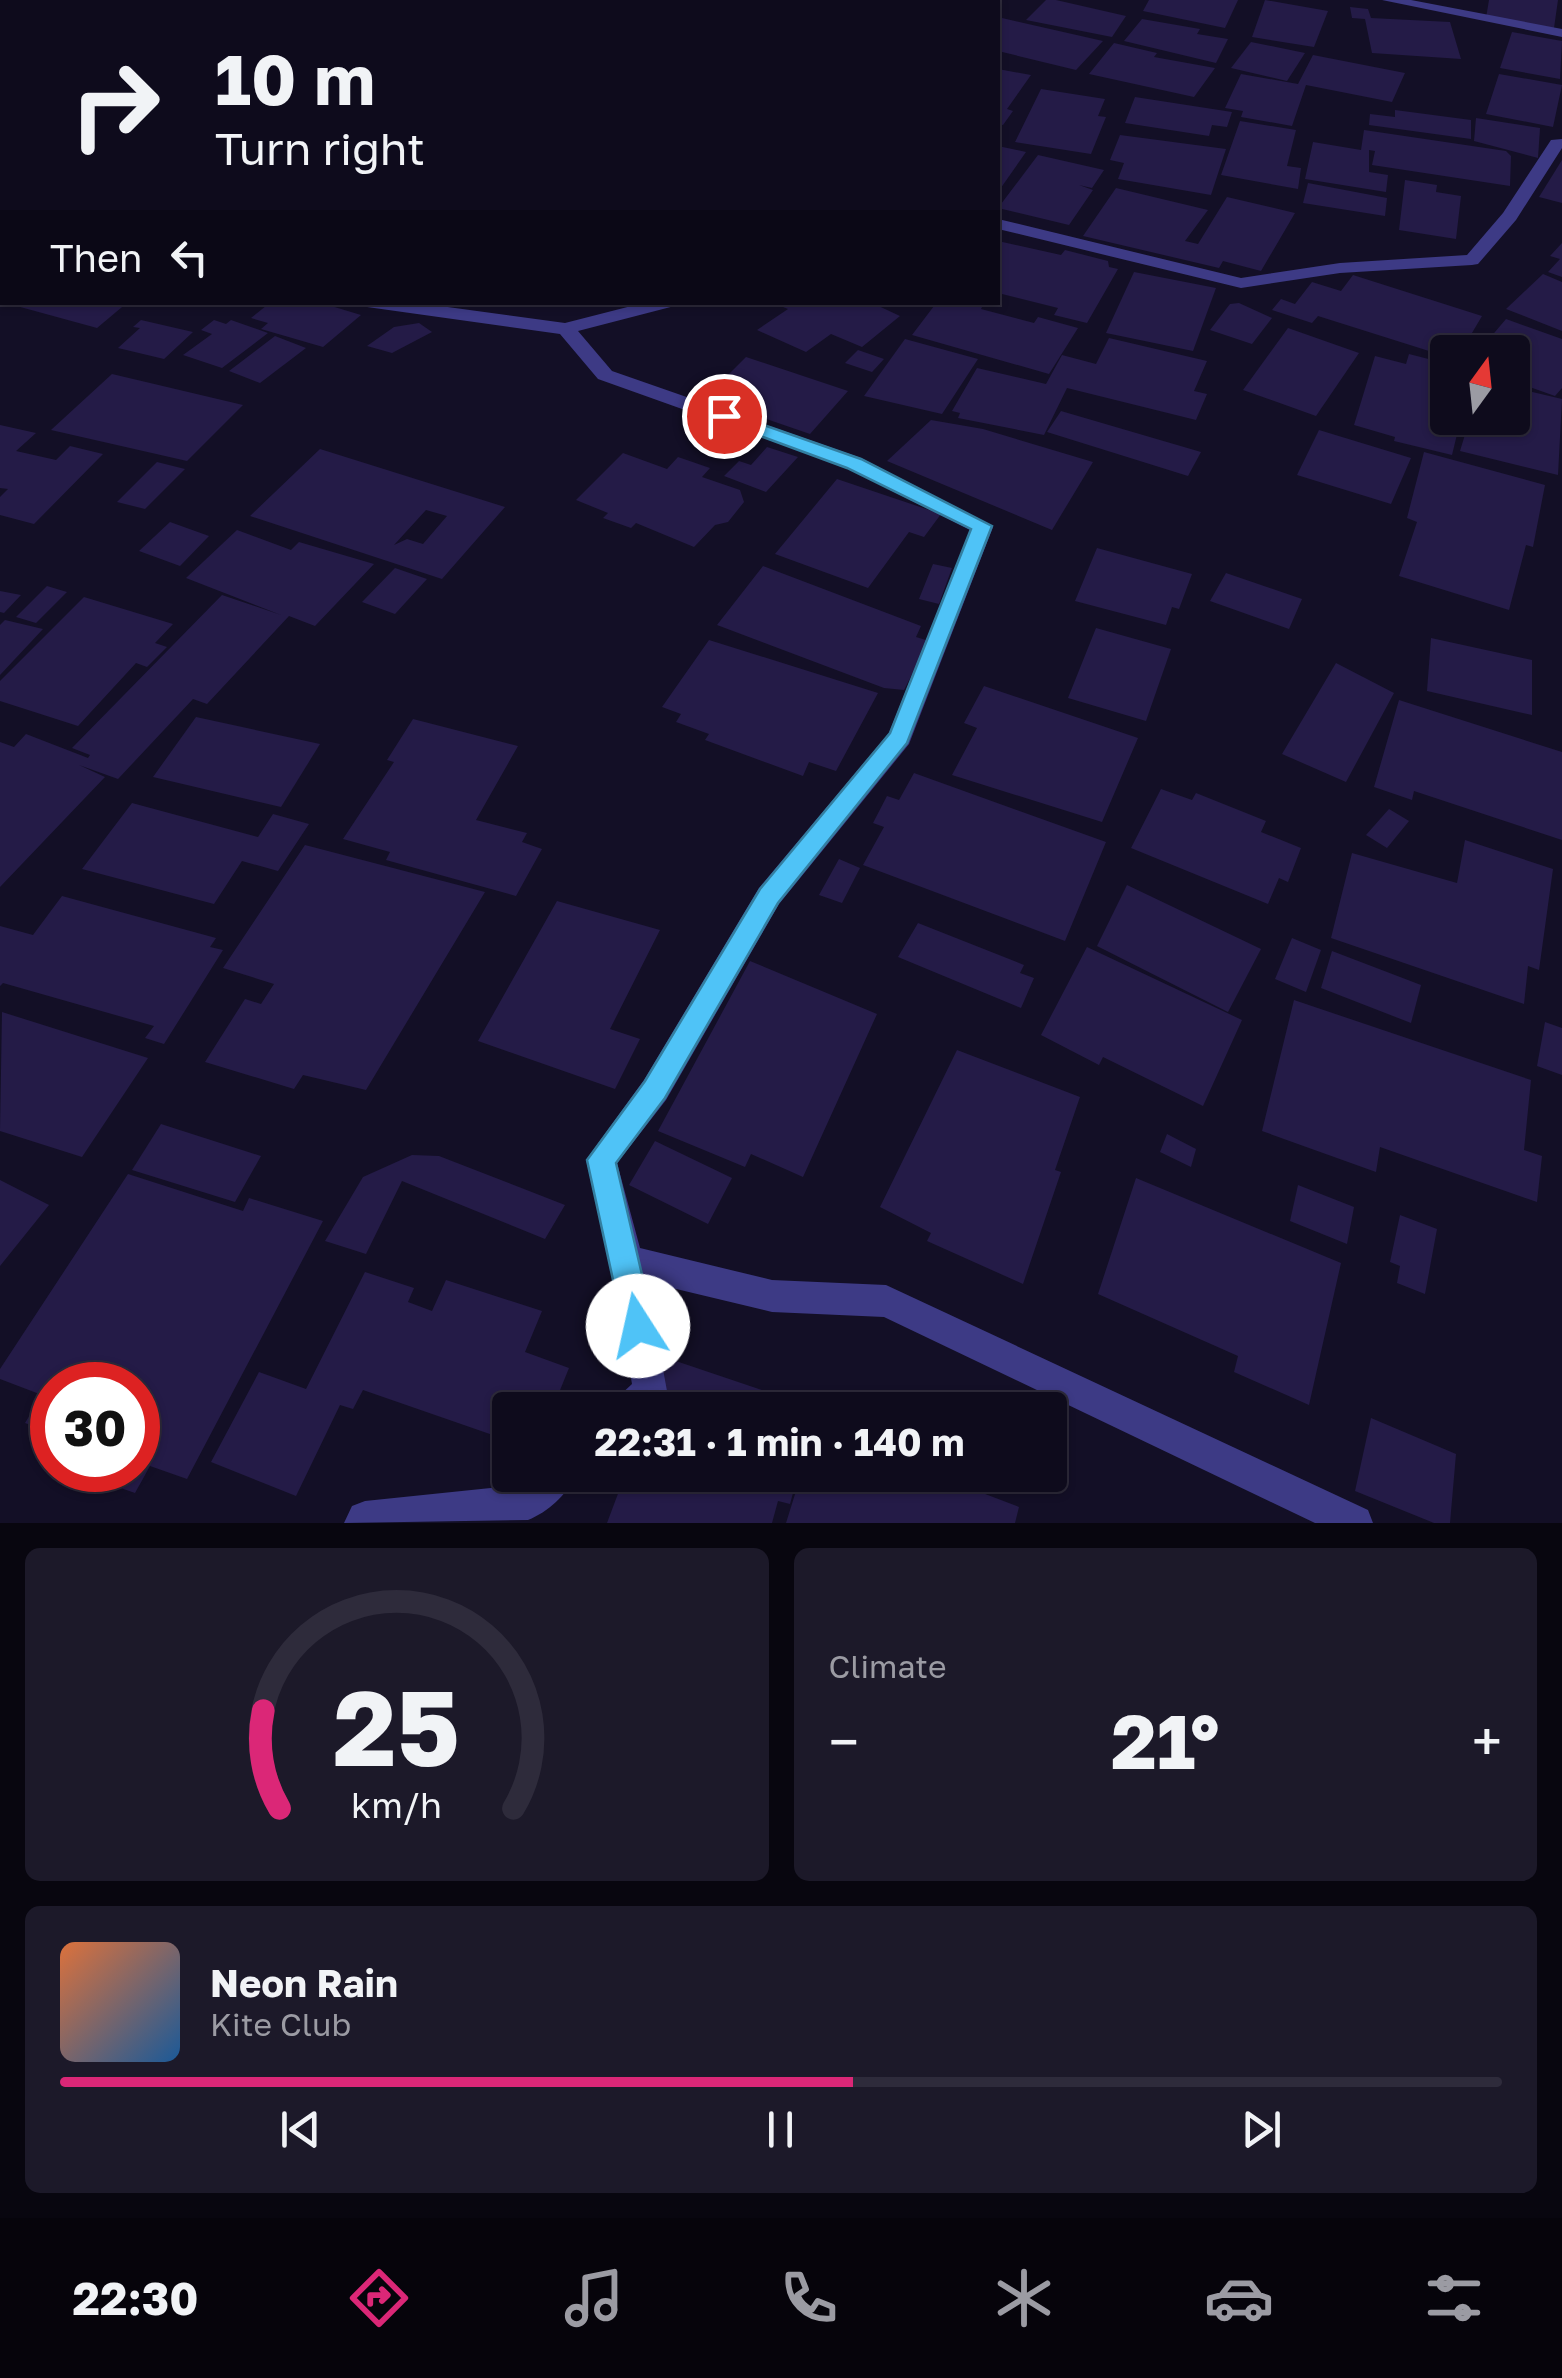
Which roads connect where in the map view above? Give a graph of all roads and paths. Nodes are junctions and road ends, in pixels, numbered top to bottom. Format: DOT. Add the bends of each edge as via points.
graph roads {
  1 [pos="1389,0"];
  2 [pos="1562,34"];
  3 [pos="1562,123"];
  4 [pos="1560,144"];
  5 [pos="1000,224"];
  6 [pos="391,305"];
  7 [pos="665,305"];
  8 [pos="566,328"];
  9 [pos="627,1261"];
  10 [pos="649,1392"];
  11 [pos="539,1492"];
  12 [pos="362,1523"];
  13 [pos="1355,1523"];
  1 -- 2 [label="street"];
  3 -- 4 [label="street"];
  4 -- 5 [label="street" via="1472,260 1340,268 1241,283"];
  6 -- 8 [label="street"];
  7 -- 8 [label="street"];
  8 -- 9 [label="street" via="604,375 854,464 982,526 900,737 769,896 655,1090 601,1160"];
  9 -- 10 [label="street"];
  9 -- 13 [label="street" via="772,1296 886,1300"];
  11 -- 12 [label="street" via="528,1502"];
}
